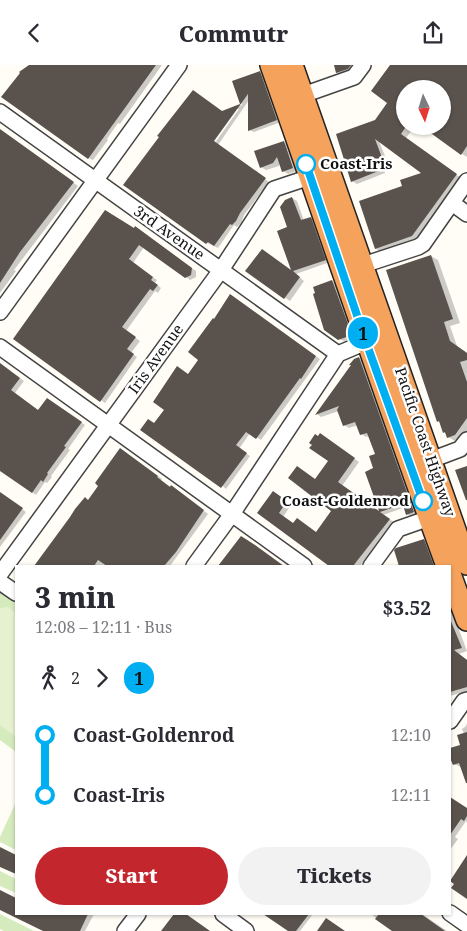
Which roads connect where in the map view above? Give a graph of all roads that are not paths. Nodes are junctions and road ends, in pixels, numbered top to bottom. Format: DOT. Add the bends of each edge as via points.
graph roads {
  1 [pos="179,65"];
  2 [pos="271,65"];
  3 [pos="292,65"];
  4 [pos="363,65"];
  5 [pos="280,91"];
  6 [pos="303,95"];
  7 [pos="0,112"];
  8 [pos="320,173"];
  9 [pos="94,180"];
  10 [pos="467,181"];
  11 [pos="452,203"];
  12 [pos="467,214"];
  13 [pos="363,265"];
  14 [pos="221,270"];
  15 [pos="0,312"];
  16 [pos="366,342"];
  17 [pos="0,347"];
  18 [pos="338,354"];
  19 [pos="107,425"];
  20 [pos="467,440"];
  21 [pos="431,460"];
  22 [pos="411,467"];
  23 [pos="232,514"];
  24 [pos="439,515"];
  25 [pos="467,564"];
  26 [pos="195,565"];
  27 [pos="303,565"];
  28 [pos="372,565"];
  29 [pos="447,565"];
  30 [pos="0,574"];
  31 [pos="451,577"];
  32 [pos="0,582"];
  33 [pos="15,592"];
  34 [pos="467,620"];
  35 [pos="467,700"];
  36 [pos="451,720"];
  37 [pos="451,914"];
  38 [pos="137,915"];
  39 [pos="224,915"];
  40 [pos="467,925"];
  41 [pos="125,931"];
  42 [pos="246,931"];
  1 -- 9 [label="street"];
  2 -- 5 [label="highway, Pacific Coast Highway"];
  3 -- 6 [label="highway, Pacific Coast Highway"];
  4 -- 6 [label="street" via="354,77"];
  5 -- 6 [label="highway"];
  5 -- 8 [label="highway, Pacific Coast Highway"];
  6 -- 8 [label="highway, Pacific Coast Highway"];
  7 -- 9 [label="street, 3rd Avenue"];
  8 -- 13 [label="highway, Pacific Coast Highway"];
  8 -- 14 [label="street, Iris Avenue" via="274,189"];
  8 -- 16 [label="highway, Pacific Coast Highway"];
  9 -- 14 [label="street, 3rd Avenue"];
  9 -- 15 [label="street"];
  10 -- 11 [label="street"];
  11 -- 12 [label="street"];
  11 -- 13 [label="street" via="423,244"];
  13 -- 21 [label="highway, Pacific Coast Highway"];
  14 -- 18 [label="street, 3rd Avenue"];
  14 -- 19 [label="street, Iris Avenue"];
  16 -- 18 [label="street"];
  16 -- 22 [label="highway, Pacific Coast Highway"];
  17 -- 19 [label="street"];
  18 -- 23 [label="street"];
  19 -- 23 [label="street"];
  19 -- 30 [label="street, Iris Avenue"];
  20 -- 21 [label="street" via="460,449"];
  21 -- 22 [label="street"];
  21 -- 24 [label="highway, Pacific Coast Highway"];
  22 -- 24 [label="highway, Pacific Coast Highway"];
  23 -- 26 [label="street"];
  23 -- 27 [label="street"];
  24 -- 25 [label="highway, Pacific Coast Highway"];
  24 -- 28 [label="street" via="398,529"];
  24 -- 29 [label="highway, Pacific Coast Highway"];
  31 -- 34 [label="highway"];
  32 -- 33 [label="street"];
  35 -- 36 [label="street"];
  37 -- 40 [label="street"];
  38 -- 41 [label="street"];
  39 -- 42 [label="street"];
}
